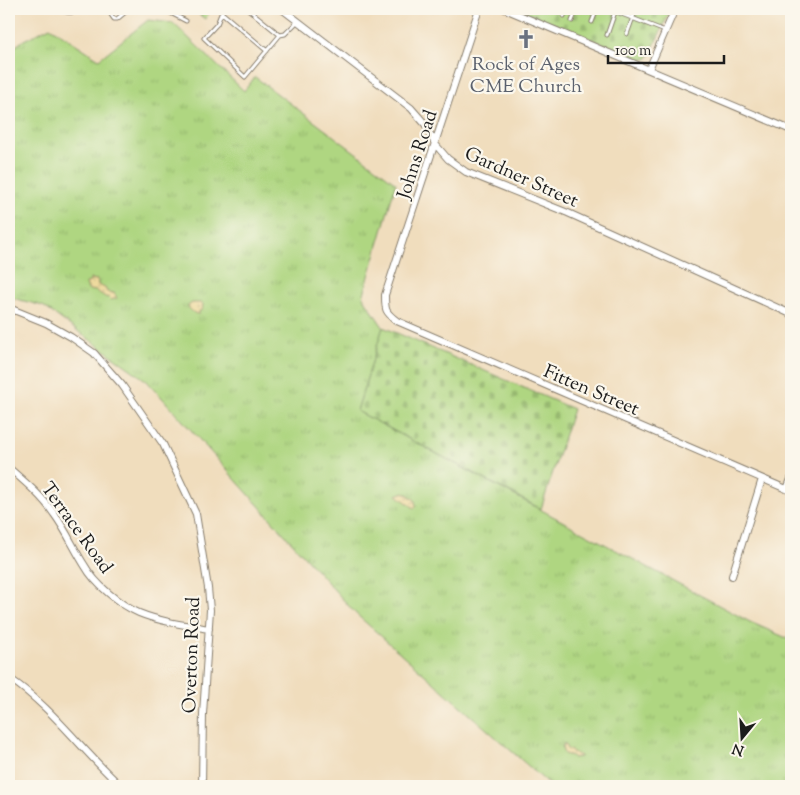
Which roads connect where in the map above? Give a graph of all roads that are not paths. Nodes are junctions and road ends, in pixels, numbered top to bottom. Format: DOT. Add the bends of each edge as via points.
graph roads {
  1 [pos="61,9"];
  2 [pos="79,9"];
  3 [pos="107,9"];
  4 [pos="129,9"];
  5 [pos="163,9"];
  6 [pos="248,9"];
  7 [pos="282,9"];
  8 [pos="479,9"];
  9 [pos="504,9"];
  10 [pos="567,9"];
  11 [pos="577,9"];
  12 [pos="597,9"];
  13 [pos="609,9"];
  14 [pos="636,9"];
  15 [pos="675,9"];
  16 [pos="616,10"];
  17 [pos="222,11"];
  18 [pos="564,16"];
  19 [pos="633,18"];
  20 [pos="572,20"];
  21 [pos="186,21"];
  22 [pos="298,21"];
  23 [pos="592,22"];
  24 [pos="666,31"];
  25 [pos="627,34"];
  26 [pos="280,35"];
  27 [pos="606,35"];
  28 [pos="267,51"];
  29 [pos="648,69"];
  30 [pos="791,130"];
  31 [pos="435,144"];
  32 [pos="9,308"];
  33 [pos="385,309"];
  34 [pos="791,314"];
  35 [pos="9,468"];
  36 [pos="762,479"];
  37 [pos="791,479"];
  38 [pos="789,490"];
  39 [pos="732,576"];
  40 [pos="209,629"];
  41 [pos="9,678"];
  42 [pos="121,786"];
  43 [pos="202,786"];
  1 -- 2 [label="lane" via="70,13"];
  3 -- 4 [label="lane" via="114,19"];
  5 -- 21 [label="lane"];
  6 -- 26 [label="lane"];
  7 -- 22 [label="street, Gardner Street"];
  8 -- 31 [label="street, Johns Road"];
  9 -- 29 [label="street"];
  10 -- 18 [label="lane"];
  11 -- 20 [label="lane"];
  12 -- 23 [label="lane"];
  13 -- 16 [label="lane"];
  14 -- 19 [label="lane"];
  15 -- 24 [label="street"];
  16 -- 19 [label="lane"];
  16 -- 27 [label="lane"];
  17 -- 28 [label="lane"];
  17 -- 28 [label="lane" via="217,24 204,38 245,78"];
  19 -- 24 [label="lane"];
  19 -- 25 [label="lane"];
  22 -- 26 [label="lane"];
  22 -- 31 [label="street, Gardner Street" via="411,108 425,124"];
  24 -- 29 [label="street"];
  26 -- 28 [label="lane"];
  29 -- 30 [label="street"];
  31 -- 33 [label="street, Johns Road" via="385,295"];
  31 -- 34 [label="street, Gardner Street" via="466,172 568,213"];
  32 -- 40 [label="street, Overton Road" via="46,323 94,354 122,385 163,444 196,514 208,588"];
  33 -- 36 [label="street, Fitten Street" via="397,321"];
  35 -- 40 [label="street, Terrace Road" via="53,511 85,568 116,600 139,613 175,624"];
  36 -- 38 [label="street, Fitten Street"];
  36 -- 39 [label="street"];
  37 -- 38 [label="street"];
  40 -- 43 [label="street, Overton Road"];
  41 -- 42 [label="street" via="66,729"];
}
